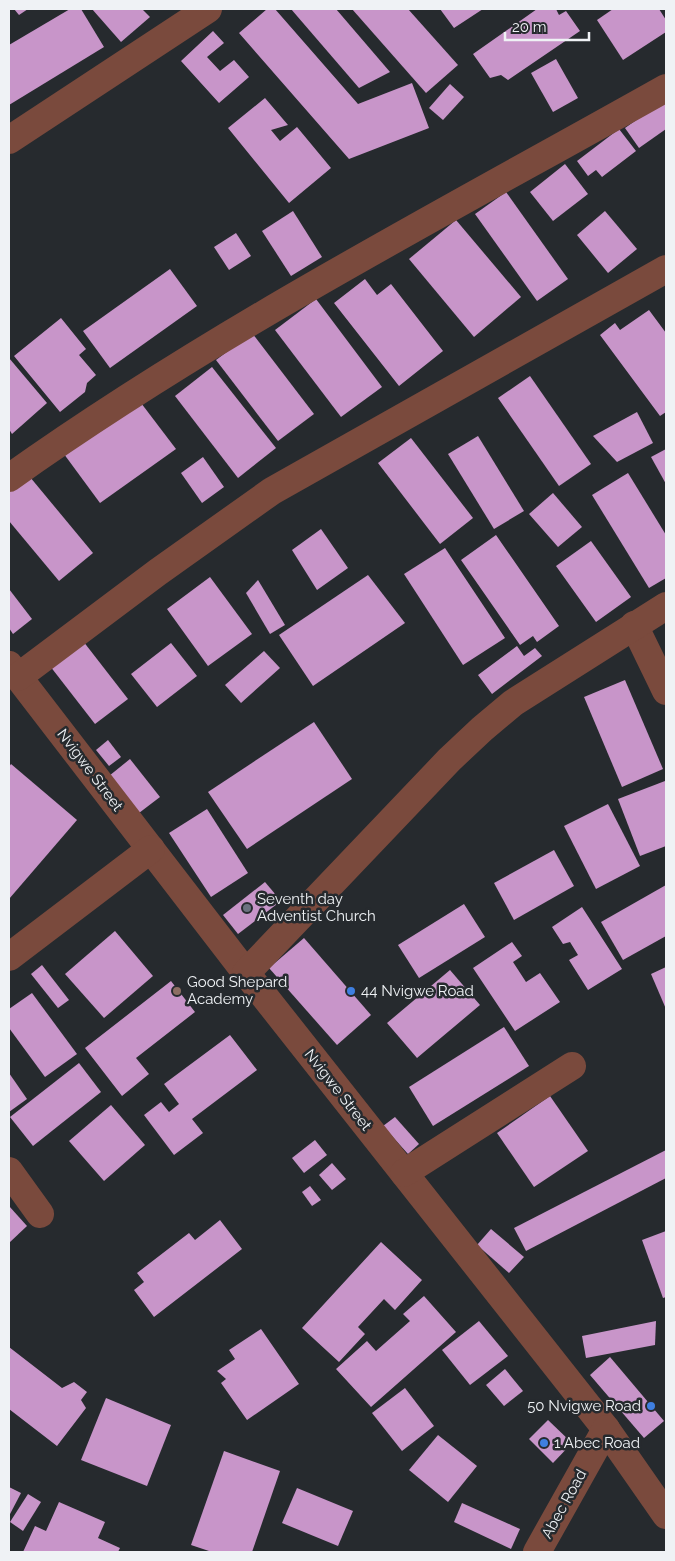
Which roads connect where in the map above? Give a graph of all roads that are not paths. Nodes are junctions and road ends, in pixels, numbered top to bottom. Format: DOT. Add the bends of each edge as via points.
graph roads {
  1 [pos="208,9"];
  2 [pos="666,88"];
  3 [pos="9,140"];
  4 [pos="666,269"];
  5 [pos="9,478"];
  6 [pos="666,606"];
  7 [pos="634,625"];
  8 [pos="14,671"];
  9 [pos="666,691"];
  10 [pos="151,849"];
  11 [pos="9,956"];
  12 [pos="246,973"];
  13 [pos="572,1066"];
  14 [pos="9,1171"];
  15 [pos="404,1173"];
  16 [pos="40,1214"];
  17 [pos="606,1429"];
  18 [pos="666,1515"];
  19 [pos="537,1552"];
  1 -- 3 [label="street"];
  2 -- 5 [label="street" via="268,311 69,435"];
  4 -- 8 [label="street" via="272,491"];
  6 -- 7 [label="street"];
  7 -- 9 [label="street"];
  7 -- 12 [label="street" via="513,703 482,729"];
  8 -- 10 [label="street, Nvigwe Street"];
  10 -- 11 [label="street"];
  10 -- 12 [label="street, Nvigwe Street"];
  12 -- 15 [label="street, Nvigwe Street"];
  13 -- 15 [label="street"];
  14 -- 16 [label="street"];
  15 -- 17 [label="street, Nvigwe Street"];
  17 -- 18 [label="street, Nvigwe Street"];
  17 -- 19 [label="street, Abec Road"];
}
